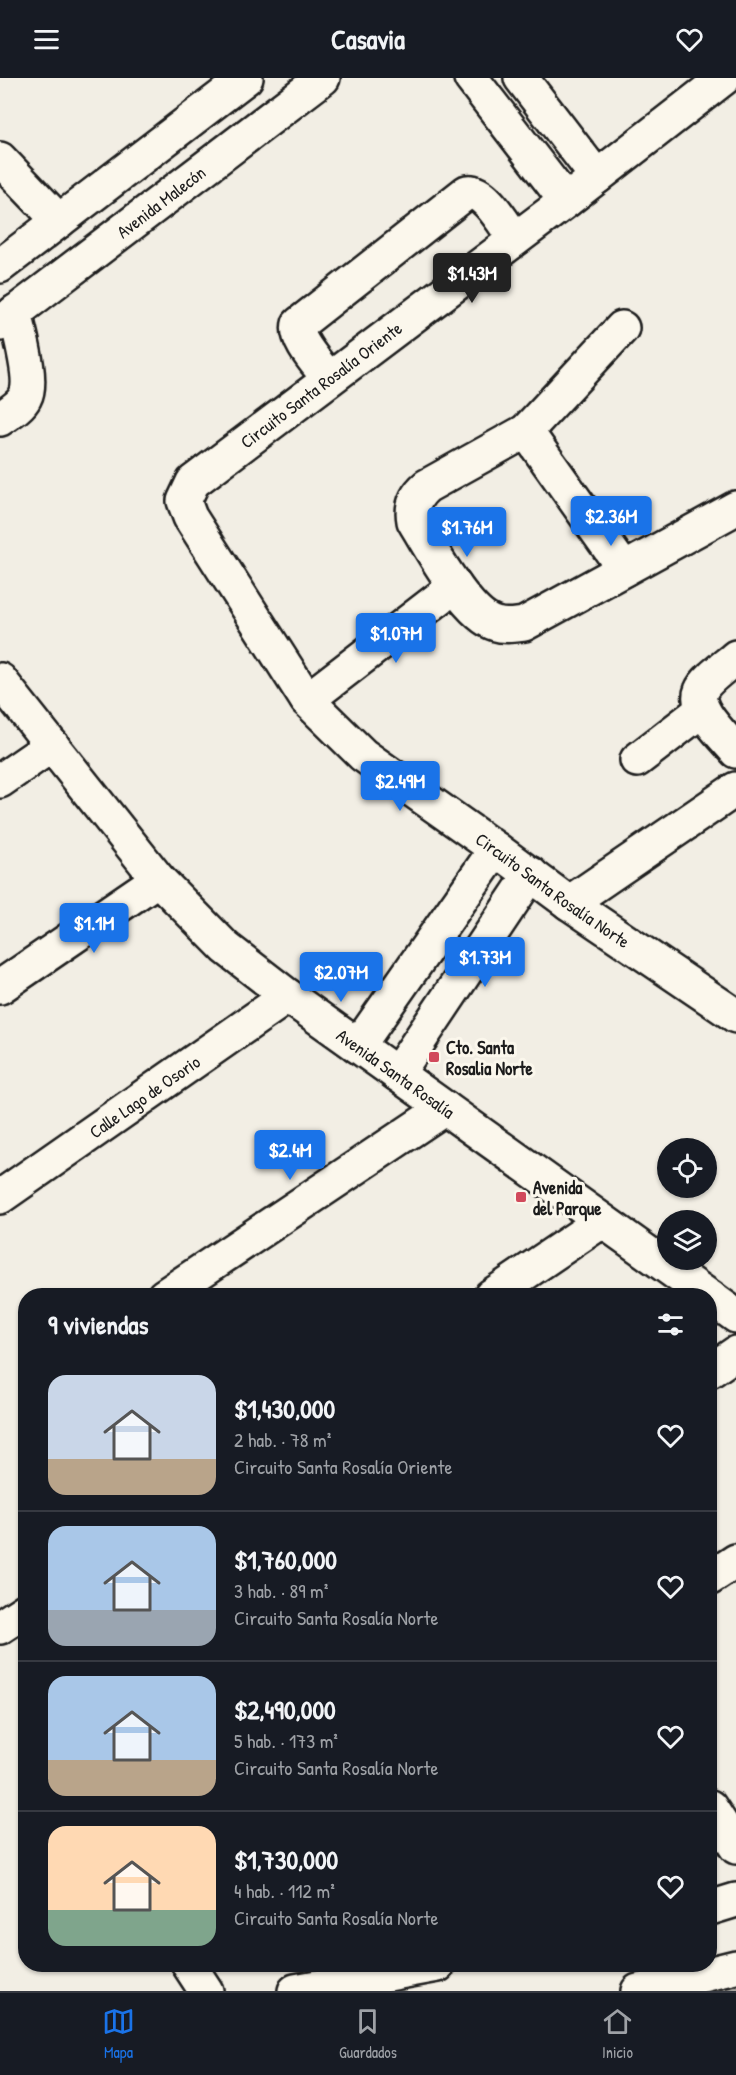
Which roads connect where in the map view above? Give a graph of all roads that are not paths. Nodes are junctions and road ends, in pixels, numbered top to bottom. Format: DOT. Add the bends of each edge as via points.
graph roads {
  1 [pos="323,78"];
  2 [pos="471,78"];
  3 [pos="521,78"];
  4 [pos="724,78"];
  5 [pos="233,82"];
  6 [pos="0,159"];
  7 [pos="597,177"];
  8 [pos="566,201"];
  9 [pos="59,221"];
  10 [pos="515,239"];
  11 [pos="0,266"];
  12 [pos="8,318"];
  13 [pos="622,328"];
  14 [pos="329,379"];
  15 [pos="0,419"];
  16 [pos="526,430"];
  17 [pos="184,501"];
  18 [pos="736,508"];
  19 [pos="624,569"];
  20 [pos="455,586"];
  21 [pos="736,657"];
  22 [pos="0,680"];
  23 [pos="307,700"];
  24 [pos="702,710"];
  25 [pos="52,746"];
  26 [pos="736,751"];
  27 [pos="637,760"];
  28 [pos="0,781"];
  29 [pos="736,789"];
  30 [pos="496,849"];
  31 [pos="531,874"];
  32 [pos="158,879"];
  33 [pos="569,903"];
  34 [pos="0,987"];
  35 [pos="288,996"];
  36 [pos="736,1016"];
  37 [pos="358,1046"];
  38 [pos="397,1074"];
  39 [pos="445,1108"];
  40 [pos="0,1197"];
  41 [pos="602,1221"];
  42 [pos="176,1288"];
  43 [pos="503,1288"];
  44 [pos="696,1288"];
  45 [pos="717,1303"];
  46 [pos="736,1316"];
  47 [pos="736,1353"];
  48 [pos="717,1366"];
  49 [pos="736,1561"];
  50 [pos="717,1573"];
  51 [pos="18,1615"];
  52 [pos="0,1627"];
  53 [pos="717,1818"];
  54 [pos="736,1847"];
  55 [pos="736,1900"];
  56 [pos="717,1906"];
  57 [pos="736,1967"];
  58 [pos="194,1972"];
  59 [pos="378,1972"];
  60 [pos="716,1972"];
  61 [pos="717,1972"];
  62 [pos="206,1991"];
  63 [pos="295,1991"];
  64 [pos="638,1991"];
  1 -- 12 [label="street, Avenida Malecón"];
  2 -- 8 [label="street"];
  3 -- 7 [label="street"];
  4 -- 7 [label="street, Circuito Santa Rosalía Oriente"];
  5 -- 9 [label="street"];
  6 -- 9 [label="street"];
  7 -- 8 [label="street, Circuito Santa Rosalía Oriente"];
  8 -- 10 [label="street, Circuito Santa Rosalía Oriente"];
  9 -- 11 [label="street"];
  10 -- 14 [label="street, Circuito Santa Rosalía Oriente"];
  10 -- 14 [label="street" via="484,198 467,192 299,324 300,340"];
  12 -- 15 [label="street" via="28,378 26,396"];
  13 -- 16 [label="street"];
  14 -- 17 [label="street, Circuito Santa Rosalía Oriente" via="192,482"];
  16 -- 19 [label="street"];
  16 -- 20 [label="street" via="427,486 414,501 414,521"];
  17 -- 23 [label="street, Circuito Santa Rosalía Norte" via="190,517"];
  18 -- 19 [label="street"];
  19 -- 20 [label="street" via="524,624 511,626 494,624 481,615"];
  20 -- 23 [label="street"];
  21 -- 24 [label="street" via="700,692"];
  22 -- 25 [label="street, Avenida Santa Rosalía"];
  23 -- 30 [label="street, Circuito Santa Rosalía Norte" via="363,754"];
  24 -- 26 [label="street"];
  24 -- 27 [label="street"];
  25 -- 28 [label="street"];
  25 -- 32 [label="street, Avenida Santa Rosalía"];
  29 -- 33 [label="street"];
  30 -- 31 [label="street, Circuito Santa Rosalía Norte"];
  30 -- 37 [label="street"];
  31 -- 33 [label="street, Circuito Santa Rosalía Norte"];
  31 -- 38 [label="street"];
  32 -- 34 [label="street"];
  32 -- 35 [label="street, Avenida Santa Rosalía" via="226,948"];
  33 -- 36 [label="street, Circuito Santa Rosalía Norte"];
  35 -- 37 [label="street, Avenida Santa Rosalía"];
  35 -- 40 [label="street, Calle Lago de Osorio"];
  37 -- 38 [label="street, Avenida Santa Rosalía"];
  38 -- 39 [label="street, Avenida Santa Rosalía"];
  39 -- 41 [label="street, Avenida Santa Rosalía"];
  39 -- 42 [label="street"];
  41 -- 43 [label="street"];
  41 -- 44 [label="street, Avenida Santa Rosalía"];
  45 -- 46 [label="street, Avenida Santa Rosalía"];
  47 -- 48 [label="street"];
  49 -- 50 [label="street"];
  51 -- 52 [label="street"];
  53 -- 54 [label="street"];
  55 -- 56 [label="street"];
  57 -- 61 [label="street"];
  58 -- 62 [label="street"];
  59 -- 63 [label="street"];
  60 -- 64 [label="street"];
}
